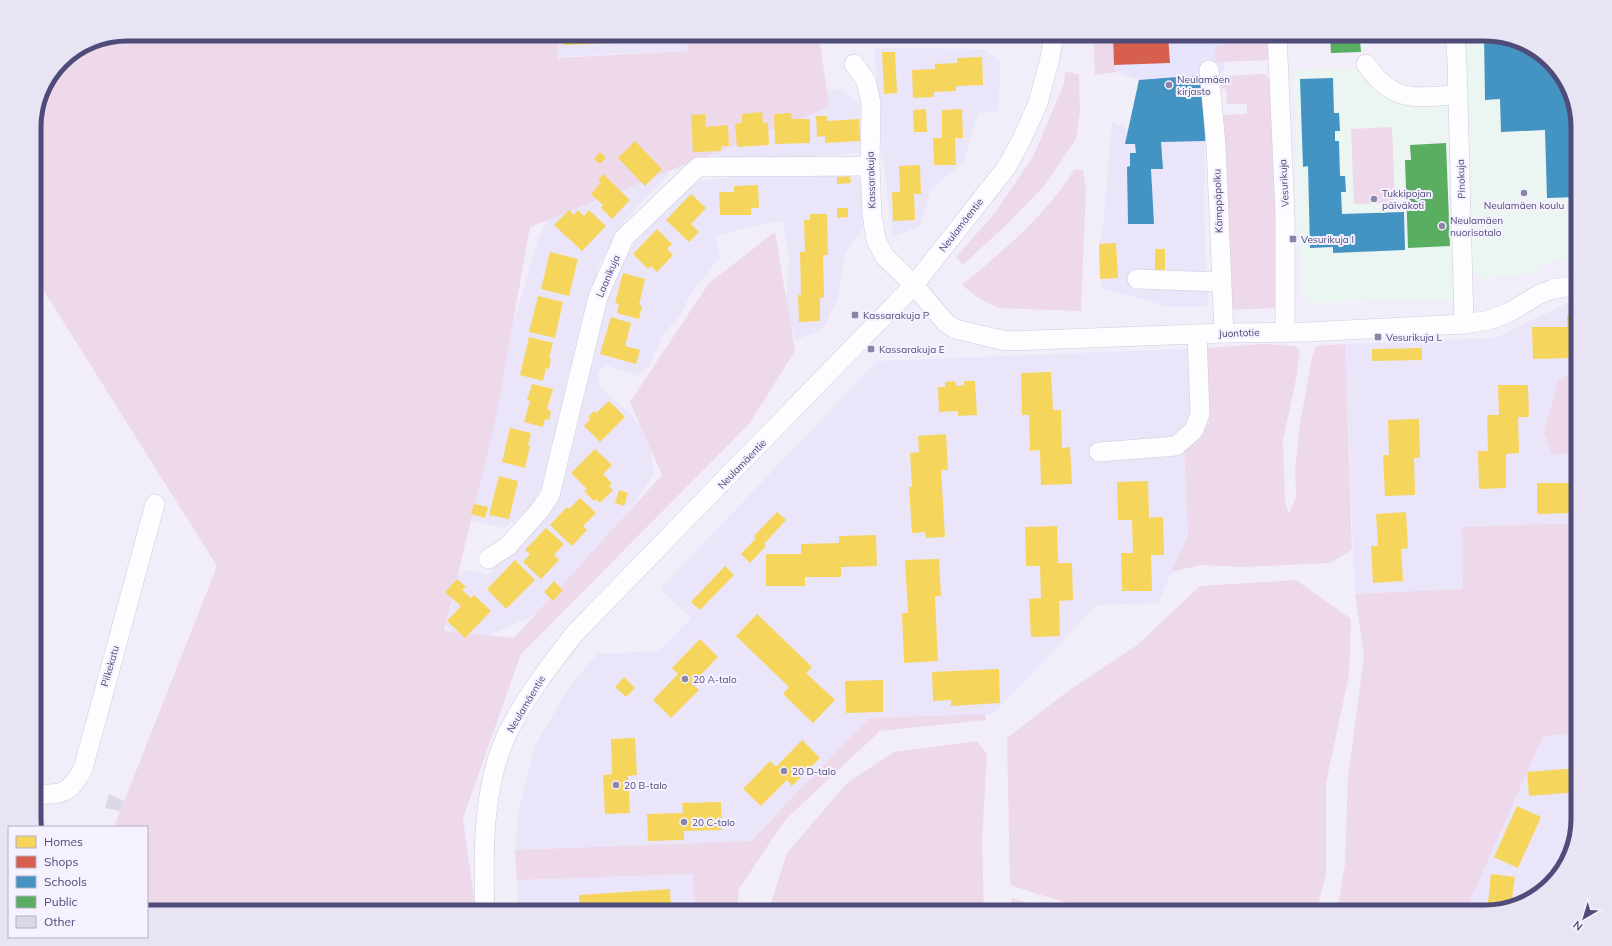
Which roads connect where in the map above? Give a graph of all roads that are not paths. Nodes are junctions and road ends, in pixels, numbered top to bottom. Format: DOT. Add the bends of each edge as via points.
graph roads {
  1 [pos="1053,41"];
  2 [pos="1277,41"];
  3 [pos="1454,41"];
  4 [pos="854,64"];
  5 [pos="1366,64"];
  6 [pos="1209,70"];
  7 [pos="1458,95"];
  8 [pos="870,166"];
  9 [pos="1137,278"];
  10 [pos="1221,282"];
  11 [pos="914,285"];
  12 [pos="1571,286"];
  13 [pos="1464,324"];
  14 [pos="1285,331"];
  15 [pos="1224,333"];
  16 [pos="1197,334"];
  17 [pos="1099,452"];
  18 [pos="155,504"];
  19 [pos="488,559"];
  20 [pos="41,794"];
  21 [pos="485,905"];
  1 -- 11 [label="street, Neulamäentie" via="1038,103 1006,168"];
  2 -- 14 [label="street, Vesurikuja" via="1285,215"];
  3 -- 7 [label="street, Pinokuja"];
  4 -- 8 [label="street, Kassarakuja" via="866,80 871,103"];
  5 -- 7 [label="street" via="1373,75 1397,94 1411,97"];
  6 -- 10 [label="street, Kämppäpolku" via="1216,145"];
  7 -- 13 [label="street, Pinokuja"];
  8 -- 11 [label="street, Kassarakuja" via="876,240 884,257"];
  8 -- 19 [label="street, Laanikuja" via="698,167 624,238 598,297 550,495 508,546"];
  9 -- 10 [label="street"];
  10 -- 15 [label="street, Kämppäpolku"];
  11 -- 16 [label="street, Juontotie" via="937,314 955,329 1006,341"];
  11 -- 21 [label="street, Neulamäentie" via="575,634 539,679 508,733 496,766 486,812"];
  12 -- 13 [label="street, Juontotie" via="1553,289 1489,320"];
  13 -- 14 [label="street, Juontotie"];
  14 -- 15 [label="street, Juontotie"];
  15 -- 16 [label="street, Juontotie"];
  16 -- 17 [label="street" via="1200,414 1194,430 1176,446"];
  18 -- 20 [label="street, Pilkekatu" via="83,769 74,785 64,792"];
}
